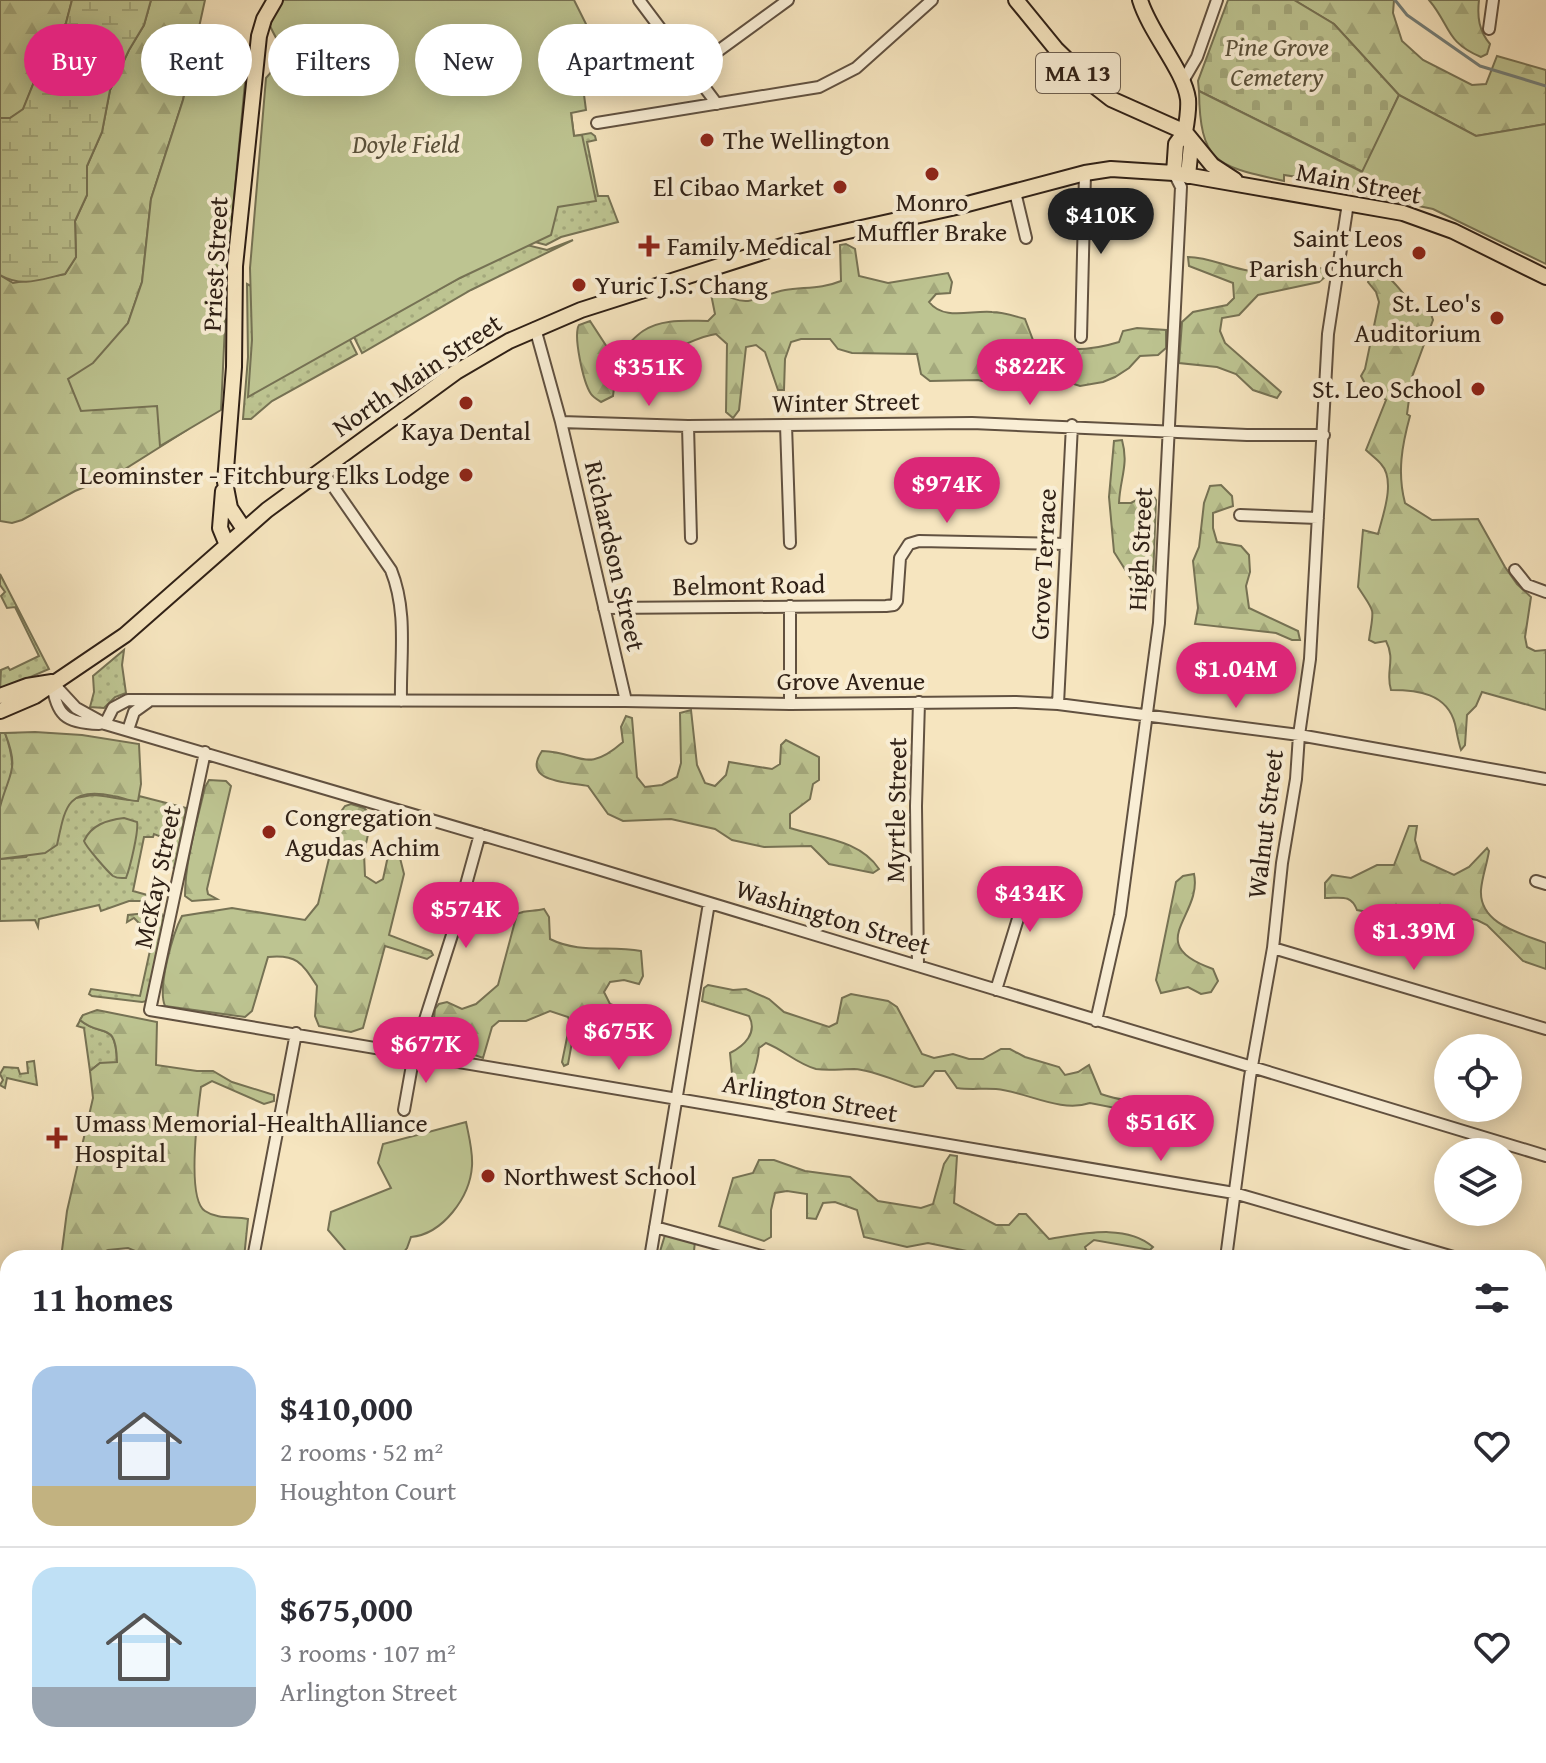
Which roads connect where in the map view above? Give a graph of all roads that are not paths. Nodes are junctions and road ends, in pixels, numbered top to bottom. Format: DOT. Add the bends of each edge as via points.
graph roads {
  1 [pos="275,0"];
  2 [pos="639,0"];
  3 [pos="788,0"];
  4 [pos="932,0"];
  5 [pos="1016,0"];
  6 [pos="1140,0"];
  7 [pos="1217,0"];
  8 [pos="1493,0"];
  9 [pos="657,24"];
  10 [pos="1489,29"];
  11 [pos="723,47"];
  12 [pos="1183,81"];
  13 [pos="711,96"];
  14 [pos="717,104"];
  15 [pos="597,123"];
  16 [pos="1185,132"];
  17 [pos="1085,173"];
  18 [pos="1181,179"];
  19 [pos="1246,186"];
  20 [pos="1015,192"];
  21 [pos="1348,203"];
  22 [pos="1026,238"];
  23 [pos="1546,277"];
  24 [pos="535,328"];
  25 [pos="1081,337"];
  26 [pos="561,422"];
  27 [pos="786,425"];
  28 [pos="1072,425"];
  29 [pos="688,426"];
  30 [pos="1168,430"];
  31 [pos="1324,435"];
  32 [pos="321,469"];
  33 [pos="225,482"];
  34 [pos="1240,515"];
  35 [pos="1318,518"];
  36 [pos="244,529"];
  37 [pos="691,538"];
  38 [pos="790,543"];
  39 [pos="1066,544"];
  40 [pos="227,545"];
  41 [pos="1515,570"];
  42 [pos="1546,592"];
  43 [pos="790,606"];
  44 [pos="604,608"];
  45 [pos="52,682"];
  46 [pos="0,696"];
  47 [pos="401,701"];
  48 [pos="626,701"];
  49 [pos="150,702"];
  50 [pos="919,702"];
  51 [pos="790,704"];
  52 [pos="1058,704"];
  53 [pos="0,711"];
  54 [pos="1146,715"];
  55 [pos="105,724"];
  56 [pos="128,730"];
  57 [pos="1299,735"];
  58 [pos="205,752"];
  59 [pos="1546,779"];
  60 [pos="480,834"];
  61 [pos="1032,873"];
  62 [pos="709,903"];
  63 [pos="1273,948"];
  64 [pos="918,966"];
  65 [pos="996,990"];
  66 [pos="150,1010"];
  67 [pos="1096,1021"];
  68 [pos="1546,1029"];
  69 [pos="296,1033"];
  70 [pos="414,1054"];
  71 [pos="1252,1069"];
  72 [pos="677,1098"];
  73 [pos="404,1110"];
  74 [pos="1546,1156"];
  75 [pos="1234,1193"];
  76 [pos="655,1227"];
  77 [pos="255,1250"];
  78 [pos="651,1250"];
  79 [pos="740,1250"];
  80 [pos="1227,1250"];
  81 [pos="1430,1250"];
  1 -- 33 [label="main road, Priest Street" via="259,36 235,266"];
  2 -- 9 [label="street"];
  3 -- 11 [label="street"];
  4 -- 14 [label="street" via="856,68 831,82"];
  5 -- 16 [label="main road, MA 13" via="1093,85 1111,99"];
  6 -- 12 [label="main road"];
  7 -- 12 [label="street"];
  8 -- 10 [label="street"];
  12 -- 16 [label="main road" via="1188,102"];
  13 -- 14 [label="street"];
  14 -- 15 [label="street"];
  16 -- 18 [label="main road" via="1191,145"];
  16 -- 19 [label="main road" via="1212,165"];
  17 -- 18 [label="main road, North Main Street" via="1127,169"];
  17 -- 20 [label="main road, North Main Street"];
  17 -- 25 [label="street"];
  18 -- 19 [label="main road, North Main Street"];
  18 -- 30 [label="street, High Street"];
  19 -- 21 [label="main road, Main Street"];
  20 -- 22 [label="street"];
  20 -- 24 [label="main road, North Main Street" via="785,245"];
  21 -- 23 [label="main road, Main Street" via="1422,218"];
  21 -- 31 [label="street, Walnut Street" via="1328,334"];
  24 -- 26 [label="street, Richardson Street"];
  24 -- 32 [label="main road, North Main Street" via="456,372"];
  26 -- 29 [label="street, Winter Street"];
  26 -- 44 [label="street, Richardson Street"];
  27 -- 28 [label="street, Winter Street"];
  27 -- 29 [label="street, Winter Street"];
  27 -- 38 [label="street"];
  28 -- 30 [label="street, Winter Street"];
  28 -- 39 [label="street, Grove Terrace"];
  29 -- 37 [label="street"];
  30 -- 31 [label="street, Winter Street"];
  30 -- 54 [label="street, High Street" via="1159,623"];
  31 -- 35 [label="street, Walnut Street"];
  32 -- 36 [label="main road, North Main Street"];
  32 -- 47 [label="street" via="395,580 402,611"];
  33 -- 36 [label="main road, Priest Street" via="230,508"];
  33 -- 40 [label="main road" via="220,523"];
  34 -- 35 [label="street"];
  35 -- 57 [label="street, Walnut Street" via="1313,631"];
  36 -- 40 [label="main road, North Main Street"];
  39 -- 43 [label="street, Belmont Road" via="919,541 909,544 900,558 894,605"];
  39 -- 52 [label="street, Grove Terrace"];
  40 -- 45 [label="main road, North Main Street" via="125,635"];
  41 -- 42 [label="street" via="1527,585"];
  43 -- 44 [label="street, Belmont Road"];
  43 -- 51 [label="street"];
  44 -- 48 [label="street, Richardson Street"];
  45 -- 46 [label="main road, North Main Street"];
  45 -- 53 [label="main road, North Main Street"];
  45 -- 55 [label="street, Washington Street" via="76,708"];
  47 -- 48 [label="street, Grove Avenue"];
  47 -- 49 [label="street, Grove Avenue"];
  48 -- 51 [label="street, Grove Avenue"];
  49 -- 55 [label="street, Grove Avenue" via="122,702"];
  49 -- 56 [label="street" via="134,712"];
  50 -- 51 [label="street, Grove Avenue"];
  50 -- 52 [label="street, Grove Avenue"];
  50 -- 64 [label="street, Myrtle Street"];
  52 -- 54 [label="street, Grove Avenue"];
  54 -- 57 [label="street, Grove Avenue"];
  54 -- 67 [label="street, High Street" via="1120,915"];
  55 -- 56 [label="street, Washington Street"];
  56 -- 58 [label="street, Washington Street"];
  57 -- 59 [label="street, Grove Avenue"];
  57 -- 63 [label="street, Walnut Street"];
  58 -- 60 [label="street, Washington Street"];
  58 -- 66 [label="street, McKay Street"];
  60 -- 62 [label="street, Washington Street"];
  60 -- 70 [label="street"];
  61 -- 65 [label="street"];
  62 -- 64 [label="street, Washington Street"];
  62 -- 72 [label="street"];
  63 -- 68 [label="street"];
  63 -- 71 [label="street, Walnut Street"];
  64 -- 65 [label="street, Washington Street"];
  65 -- 67 [label="street, Washington Street"];
  66 -- 69 [label="street, Arlington Street"];
  67 -- 71 [label="street, Washington Street"];
  69 -- 70 [label="street, Arlington Street"];
  69 -- 77 [label="street"];
  70 -- 72 [label="street, Arlington Street"];
  70 -- 73 [label="street"];
  71 -- 74 [label="street, Washington Street"];
  71 -- 75 [label="street, Walnut Street"];
  72 -- 75 [label="street, Arlington Street"];
  72 -- 76 [label="street"];
  75 -- 80 [label="street, Walnut Street"];
  75 -- 81 [label="street, Arlington Street"];
  76 -- 78 [label="street"];
  76 -- 79 [label="street"];
}
